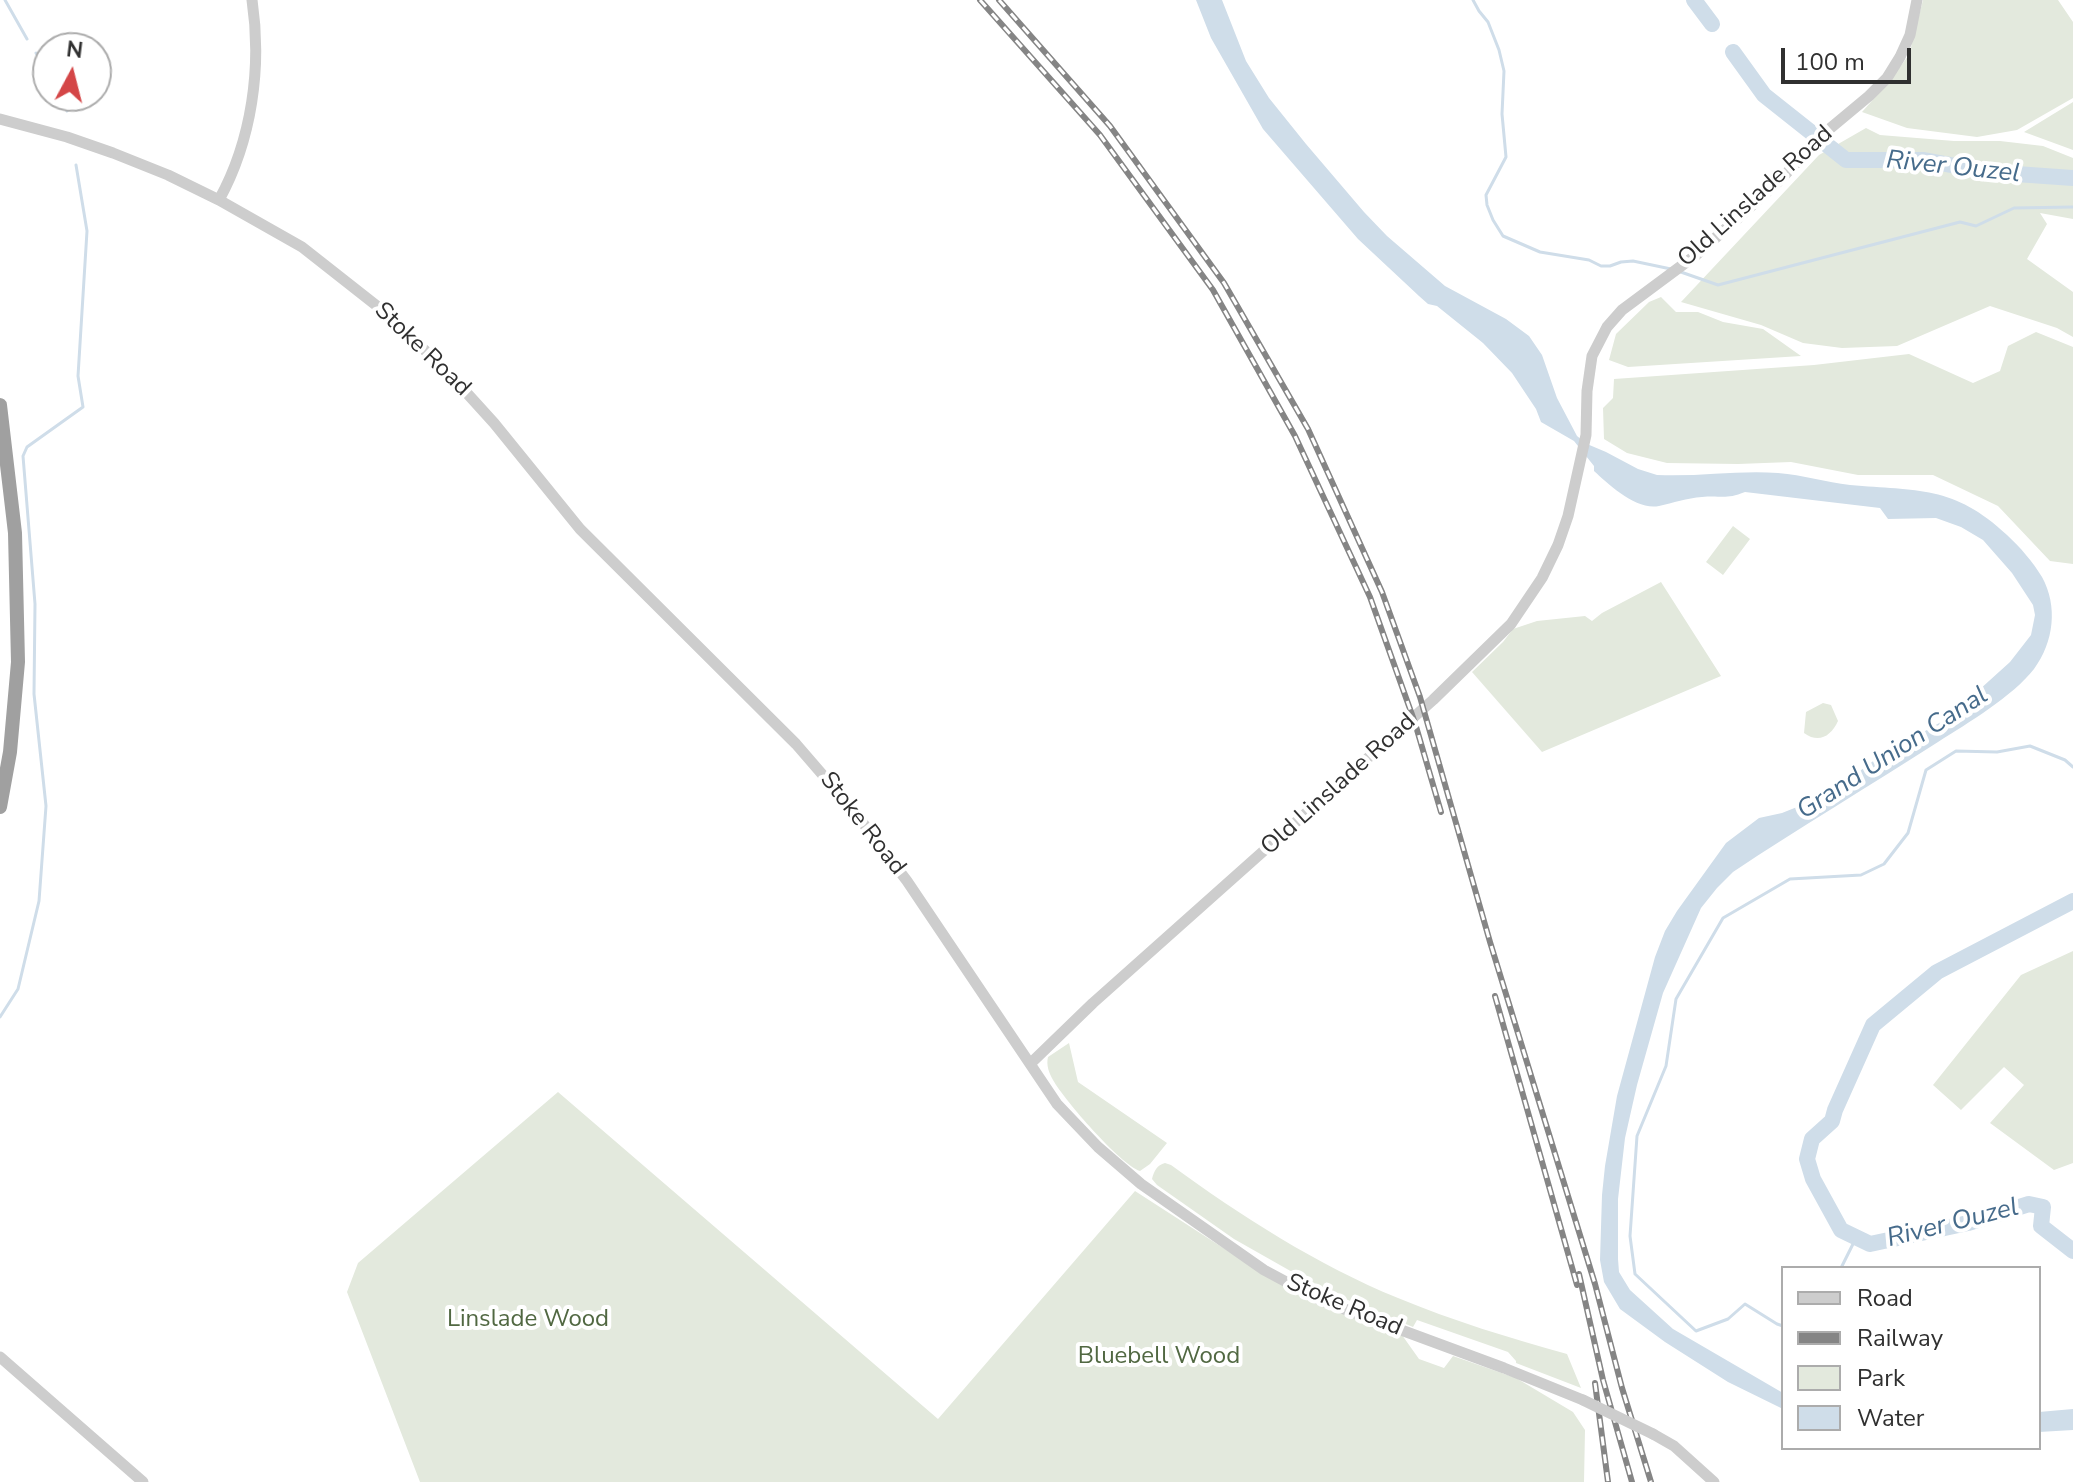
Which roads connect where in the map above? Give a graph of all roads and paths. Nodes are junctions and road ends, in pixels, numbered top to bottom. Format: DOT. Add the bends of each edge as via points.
graph roads {
  1 [pos="252,0"];
  2 [pos="1917,0"];
  3 [pos="0,119"];
  4 [pos="219,200"];
  5 [pos="0,405"];
  6 [pos="0,807"];
  7 [pos="1030,1064"];
  8 [pos="0,1357"];
  9 [pos="143,1482"];
  10 [pos="1714,1482"];
  1 -- 4 [label="street" via="252,101 238,160"];
  2 -- 7 [label="street, Old Linslade Road" via="1910,35 1887,78 1696,255 1607,327 1592,356 1586,435 1568,516 1542,578 1511,624"];
  3 -- 4 [label="street, Stoke Road" via="113,153"];
  4 -- 7 [label="street, Stoke Road" via="302,247 445,369 580,529 796,744 853,810"];
  5 -- 6 [label="highway" via="15,533 18,662"];
  7 -- 10 [label="street, Stoke Road, bridge" via="1057,1104 1098,1147 1141,1184 1264,1270 1320,1300 1583,1400 1674,1446"];
  8 -- 9 [label="street"];
}
